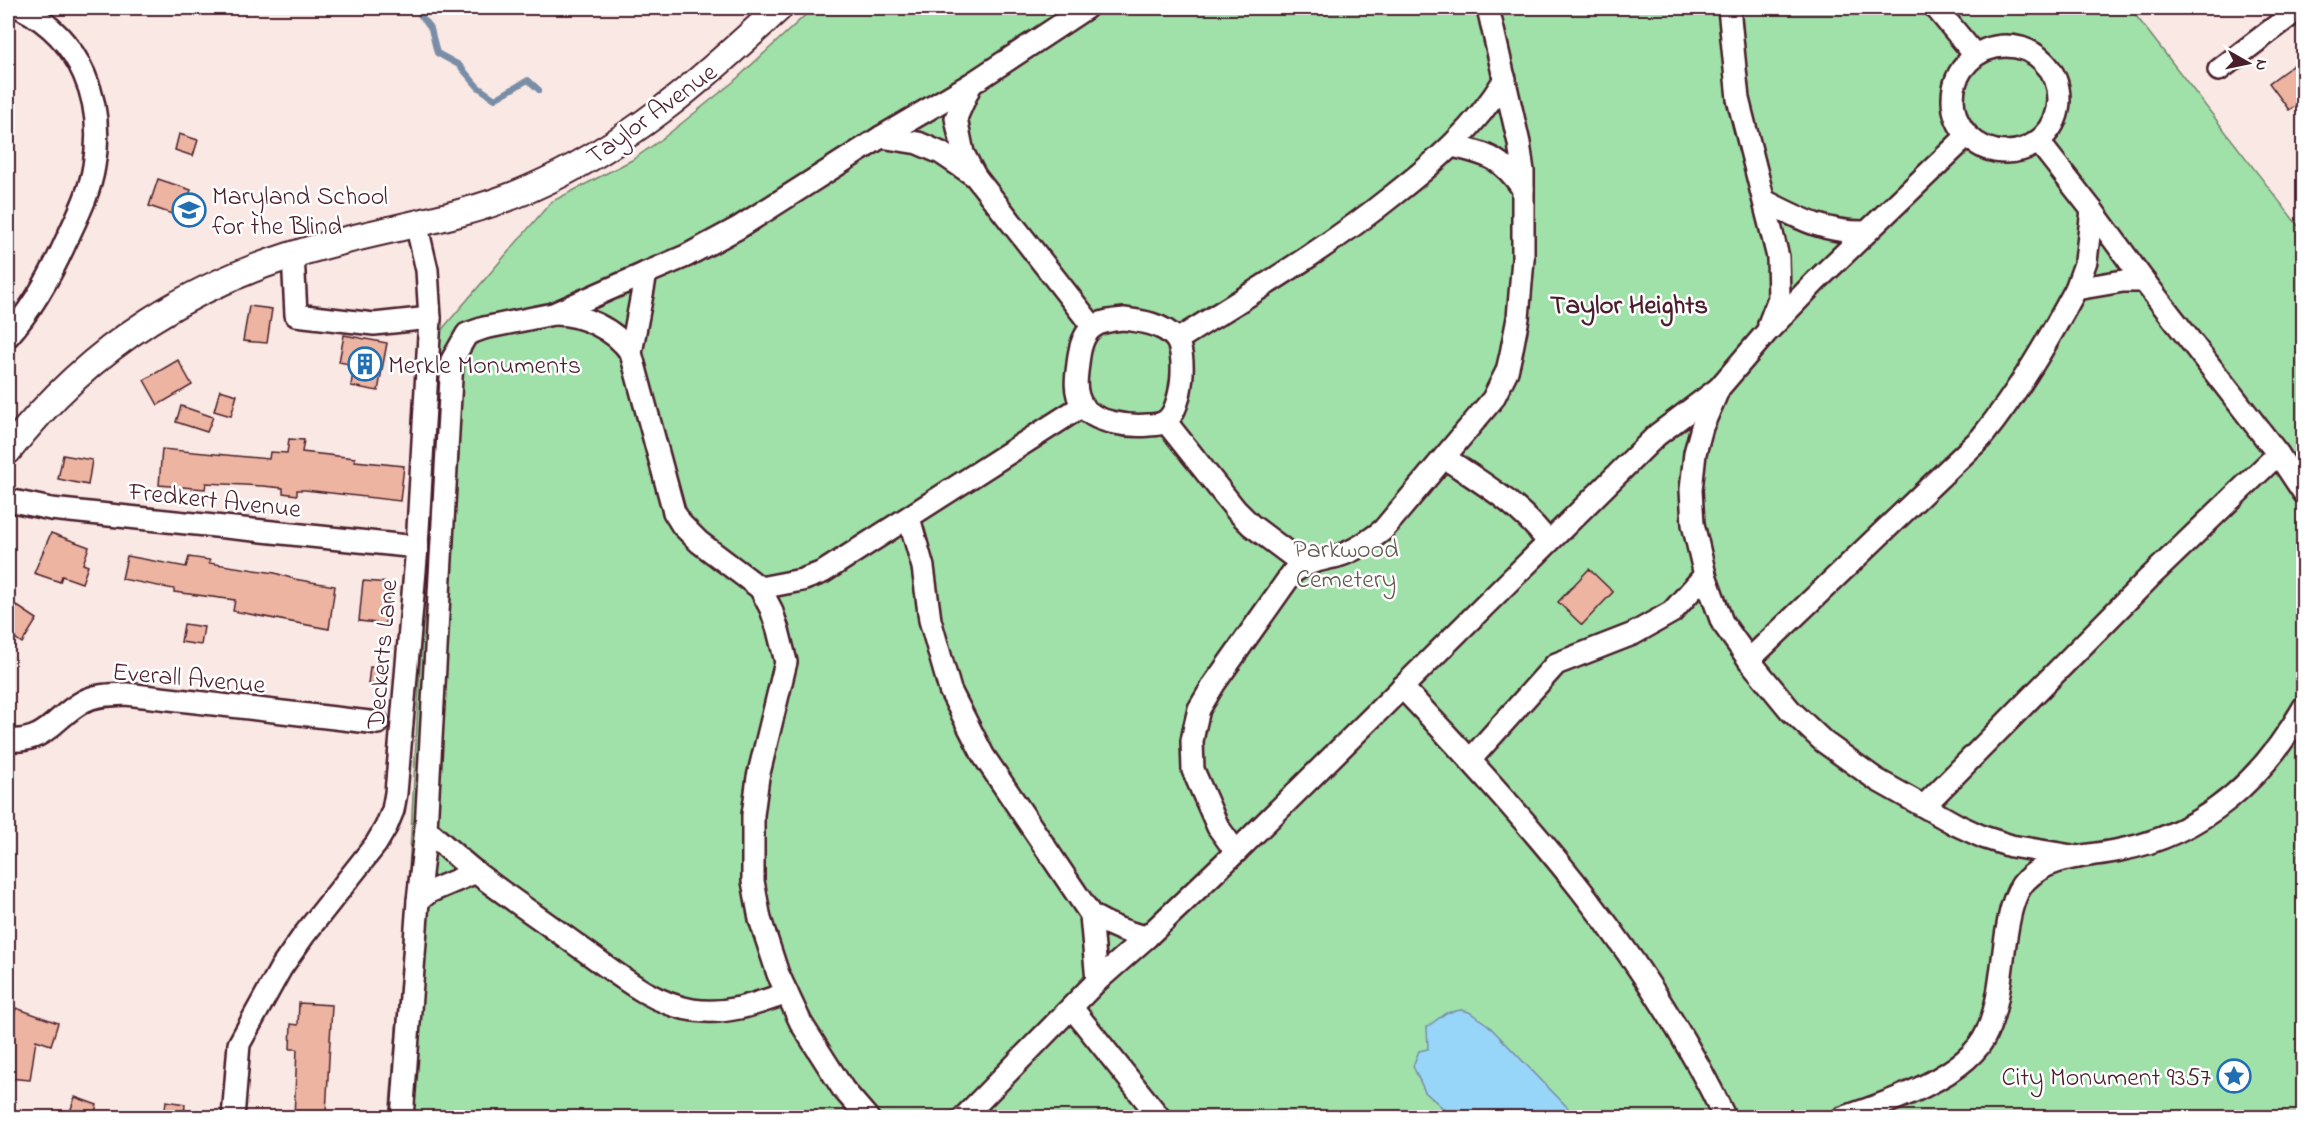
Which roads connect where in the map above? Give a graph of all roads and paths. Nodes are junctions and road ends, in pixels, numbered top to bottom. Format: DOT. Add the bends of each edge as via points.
graph roads {
  1 [pos="21,8"];
  2 [pos="778,8"];
  3 [pos="1086,8"];
  4 [pos="1488,8"];
  5 [pos="1729,8"];
  6 [pos="1936,8"];
  7 [pos="2300,8"];
  8 [pos="1975,55"];
  9 [pos="2218,70"];
  10 [pos="1505,79"];
  11 [pos="971,84"];
  12 [pos="1967,136"];
  13 [pos="881,137"];
  14 [pos="2038,141"];
  15 [pos="1452,147"];
  16 [pos="975,176"];
  17 [pos="1523,189"];
  18 [pos="1765,201"];
  19 [pos="2092,210"];
  20 [pos="416,223"];
  21 [pos="1867,232"];
  22 [pos="293,254"];
  23 [pos="646,273"];
  24 [pos="2144,281"];
  25 [pos="2076,289"];
  26 [pos="553,314"];
  27 [pos="430,318"];
  28 [pos="1093,327"];
  29 [pos="1766,333"];
  30 [pos="8,336"];
  31 [pos="1177,340"];
  32 [pos="631,353"];
  33 [pos="1719,388"];
  34 [pos="1082,406"];
  35 [pos="1166,422"];
  36 [pos="8,452"];
  37 [pos="2278,454"];
  38 [pos="1445,458"];
  39 [pos="2304,493"];
  40 [pos="8,501"];
  41 [pos="909,518"];
  42 [pos="1548,542"];
  43 [pos="417,547"];
  44 [pos="1303,564"];
  45 [pos="1705,575"];
  46 [pos="760,588"];
  47 [pos="1749,660"];
  48 [pos="1402,687"];
  49 [pos="2304,707"];
  50 [pos="378,723"];
  51 [pos="8,740"];
  52 [pos="1471,759"];
  53 [pos="1924,806"];
  54 [pos="426,829"];
  55 [pos="1236,852"];
  56 [pos="2078,857"];
  57 [pos="476,872"];
  58 [pos="418,901"];
  59 [pos="1091,915"];
  60 [pos="1147,937"];
  61 [pos="1097,981"];
  62 [pos="787,993"];
  63 [pos="1072,1008"];
  64 [pos="233,1118"];
  65 [pos="402,1118"];
  66 [pos="868,1118"];
  67 [pos="963,1118"];
  68 [pos="1160,1118"];
  69 [pos="1725,1118"];
  70 [pos="1842,1118"];
  1 -- 30 [label="street" via="53,28 83,70 95,111 97,138 86,198 38,296"];
  2 -- 20 [label="main road, Taylor Avenue" via="691,89 614,145 527,190"];
  3 -- 11 [label="street"];
  4 -- 10 [label="street"];
  5 -- 18 [label="street" via="1738,99"];
  6 -- 8 [label="street"];
  7 -- 9 [label="street"];
  8 -- 12 [label="street" via="1956,78 1952,93 1953,109"];
  8 -- 14 [label="street" via="1990,47 2022,47 2049,67 2059,98 2057,114"];
  10 -- 15 [label="street"];
  10 -- 17 [label="street" via="1520,142"];
  11 -- 13 [label="street"];
  11 -- 16 [label="street" via="956,118 963,153"];
  12 -- 14 [label="street" via="1989,150 2002,152 2028,148"];
  12 -- 21 [label="street"];
  13 -- 16 [label="street" via="918,143"];
  13 -- 23 [label="street" via="738,228"];
  14 -- 19 [label="street"];
  15 -- 17 [label="street" via="1500,161"];
  15 -- 31 [label="street" via="1360,221"];
  16 -- 28 [label="street"];
  17 -- 38 [label="street" via="1518,318 1507,371 1493,399"];
  18 -- 21 [label="street" via="1811,224 1851,233"];
  18 -- 29 [label="street" via="1778,257 1779,298"];
  19 -- 24 [label="street"];
  19 -- 25 [label="street" via="2086,261"];
  20 -- 22 [label="main road, Taylor Avenue"];
  20 -- 27 [label="street, Deckerts Lane" via="427,270"];
  21 -- 29 [label="street"];
  22 -- 27 [label="street" via="296,315 374,324"];
  22 -- 36 [label="main road, Taylor Avenue" via="212,285 147,322 83,371 24,430"];
  23 -- 26 [label="street"];
  23 -- 32 [label="street"];
  24 -- 25 [label="street"];
  24 -- 37 [label="street"];
  25 -- 47 [label="street" via="2024,380 1981,438"];
  26 -- 32 [label="street" via="586,319 617,336"];
  26 -- 54 [label="street" via="467,334 452,360"];
  27 -- 43 [label="street, Deckerts Lane"];
  28 -- 31 [label="street" via="1110,320 1140,321 1169,332"];
  28 -- 34 [label="street" via="1079,351 1076,390"];
  29 -- 33 [label="street"];
  31 -- 35 [label="street" via="1181,380 1175,410"];
  32 -- 46 [label="street" via="674,512 681,525"];
  33 -- 42 [label="street" via="1657,435"];
  33 -- 45 [label="street" via="1702,427 1691,490 1693,524"];
  34 -- 35 [label="street" via="1121,425"];
  34 -- 41 [label="street"];
  35 -- 44 [label="street" via="1236,510"];
  37 -- 39 [label="street"];
  37 -- 53 [label="street" via="2149,578"];
  38 -- 42 [label="street" via="1513,505"];
  38 -- 44 [label="street" via="1368,542 1339,556"];
  40 -- 43 [label="street, Fredkert Avenue" via="51,509"];
  41 -- 46 [label="street" via="822,572"];
  41 -- 59 [label="street" via="923,567 930,620 950,690 983,755"];
  42 -- 48 [label="street"];
  43 -- 64 [label="street, Deckerts Lane" via="393,810 376,844 280,968 239,1044"];
  44 -- 55 [label="street" via="1293,572 1214,684 1199,709 1195,726 1193,770 1218,826"];
  45 -- 47 [label="street" via="1722,622"];
  45 -- 52 [label="street" via="1672,612 1633,634 1556,664"];
  46 -- 62 [label="street" via="771,609 786,662 758,777 753,815 753,881 768,950"];
  47 -- 53 [label="street" via="1790,711 1824,742 1877,780"];
  48 -- 52 [label="street"];
  48 -- 55 [label="street"];
  49 -- 56 [label="street" via="2268,762 2221,805 2162,839"];
  50 -- 51 [label="street, Everall Avenue" via="111,694 86,700 41,735"];
  52 -- 69 [label="street" via="1559,860 1640,968 1702,1069"];
  53 -- 56 [label="street" via="1983,837 2011,846"];
  54 -- 57 [label="street"];
  54 -- 58 [label="street"];
  55 -- 60 [label="street"];
  56 -- 70 [label="street" via="2050,864 2025,880 2019,891 2006,937 1993,1012 1978,1049 1932,1082"];
  57 -- 58 [label="street" via="429,892"];
  57 -- 62 [label="street" via="635,986 673,1005 724,1011"];
  58 -- 65 [label="street"];
  59 -- 60 [label="street" via="1115,929"];
  59 -- 61 [label="street"];
  60 -- 61 [label="street"];
  61 -- 63 [label="street"];
  62 -- 66 [label="street" via="833,1073"];
  63 -- 67 [label="street"];
  63 -- 68 [label="street"];
}
